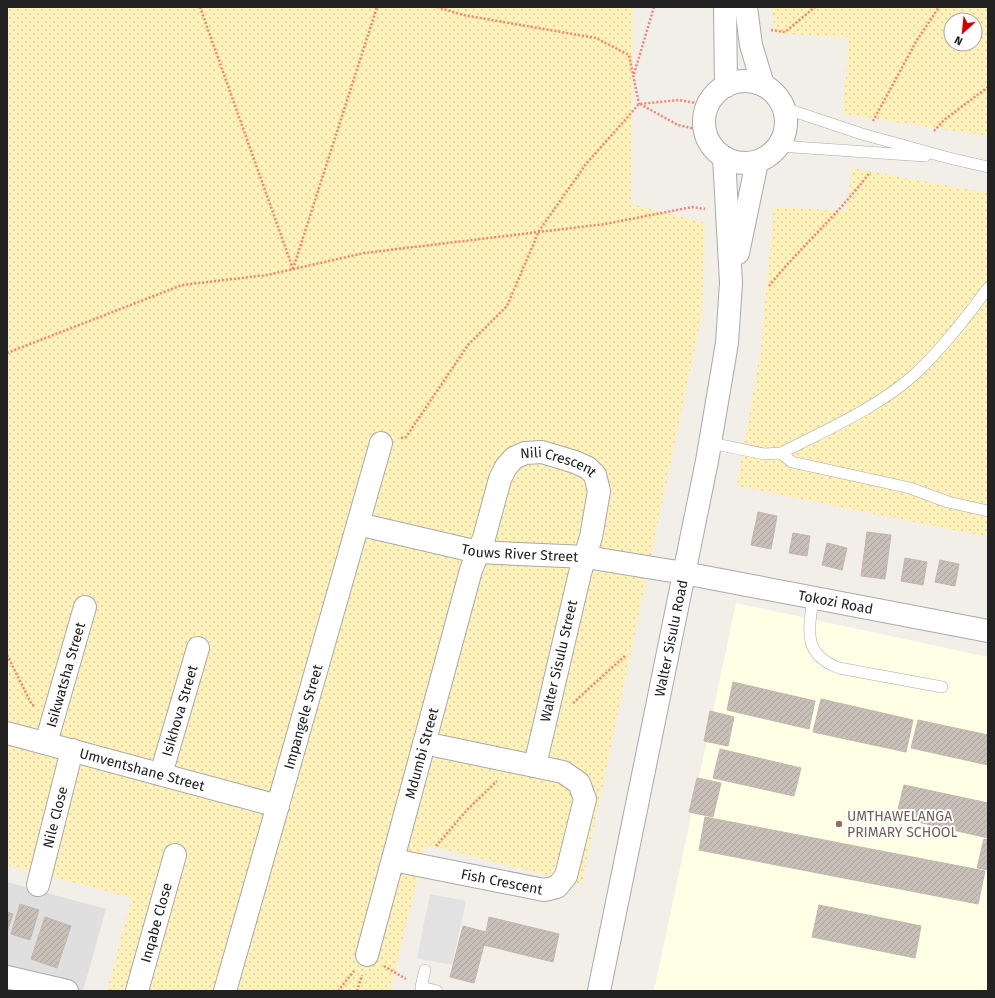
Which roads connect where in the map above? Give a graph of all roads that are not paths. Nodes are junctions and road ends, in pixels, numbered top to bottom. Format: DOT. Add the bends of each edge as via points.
graph roads {
  1 [pos="725,7"];
  2 [pos="746,7"];
  3 [pos="763,85"];
  4 [pos="726,86"];
  5 [pos="784,108"];
  6 [pos="779,146"];
  7 [pos="724,157"];
  8 [pos="950,158"];
  9 [pos="757,162"];
  10 [pos="988,167"];
  11 [pos="731,283"];
  12 [pos="988,288"];
  13 [pos="381,443"];
  14 [pos="711,443"];
  15 [pos="780,453"];
  16 [pos="988,511"];
  17 [pos="358,524"];
  18 [pos="478,552"];
  19 [pos="586,557"];
  20 [pos="684,573"];
  21 [pos="814,598"];
  22 [pos="84,607"];
  23 [pos="988,631"];
  24 [pos="198,648"];
  25 [pos="942,687"];
  26 [pos="7,733"];
  27 [pos="46,743"];
  28 [pos="424,743"];
  29 [pos="72,750"];
  30 [pos="527,763"];
  31 [pos="161,774"];
  32 [pos="278,806"];
  33 [pos="175,855"];
  34 [pos="393,860"];
  35 [pos="38,885"];
  36 [pos="367,955"];
  37 [pos="424,970"];
  38 [pos="7,977"];
  39 [pos="67,991"];
  40 [pos="137,991"];
  41 [pos="225,991"];
  42 [pos="437,991"];
  43 [pos="599,991"];
  1 -- 4 [label="street"];
  2 -- 3 [label="street" via="750,45"];
  3 -- 4 [label="street" via="738,81"];
  3 -- 5 [label="street" via="772,91"];
  4 -- 7 [label="street" via="715,94 707,105 704,118 704,131 710,144"];
  5 -- 6 [label="street" via="786,121"];
  5 -- 8 [label="lane" via="828,124"];
  6 -- 8 [label="lane"];
  6 -- 9 [label="street" via="769,156"];
  7 -- 9 [label="street" via="730,161 743,163"];
  7 -- 11 [label="street, Walter Sisulu Road"];
  8 -- 10 [label="lane"];
  9 -- 11 [label="street, Walter Sisulu Road"];
  11 -- 14 [label="street, Walter Sisulu Road" via="727,342"];
  12 -- 15 [label="lane" via="959,328 915,375 876,402"];
  13 -- 17 [label="street, Impangele Street"];
  14 -- 15 [label="lane" via="764,454"];
  14 -- 20 [label="street, Walter Sisulu Road"];
  15 -- 16 [label="lane" via="792,462 910,488 948,502"];
  17 -- 18 [label="street, Touws River Street"];
  17 -- 32 [label="street, Impangele Street"];
  18 -- 19 [label="street, Touws River Street"];
  18 -- 19 [label="street, Nili Crescent" via="506,467 514,458 525,453 542,452 575,462 595,474 599,491 592,537"];
  18 -- 28 [label="street, Mdumbi Street"];
  19 -- 20 [label="street, Touws River Street"];
  19 -- 30 [label="street, Walter Sisulu Street"];
  20 -- 21 [label="street, Tokozi Road"];
  20 -- 43 [label="street, Walter Sisulu Road"];
  21 -- 23 [label="street, Tokozi Road"];
  21 -- 25 [label="lane" via="810,627 811,647 817,656 827,663 838,668"];
  22 -- 27 [label="street, Isikwatsha Street"];
  24 -- 31 [label="street, Isikhova Street"];
  26 -- 27 [label="street, Umventshane Street"];
  27 -- 29 [label="street, Umventshane Street"];
  28 -- 30 [label="street, Fish Crescent"];
  28 -- 34 [label="street, Mdumbi Street"];
  29 -- 31 [label="street, Umventshane Street"];
  29 -- 35 [label="street, Nile Close"];
  30 -- 34 [label="street, Fish Crescent" via="563,772 579,783 585,799 566,876 557,887 544,890"];
  31 -- 32 [label="street, Umventshane Street"];
  32 -- 41 [label="street, Impangele Street"];
  33 -- 40 [label="street, Inqabe Close"];
  34 -- 36 [label="street, Mdumbi Street"];
  37 -- 42 [label="lane" via="420,987"];
  38 -- 39 [label="street"];
}
